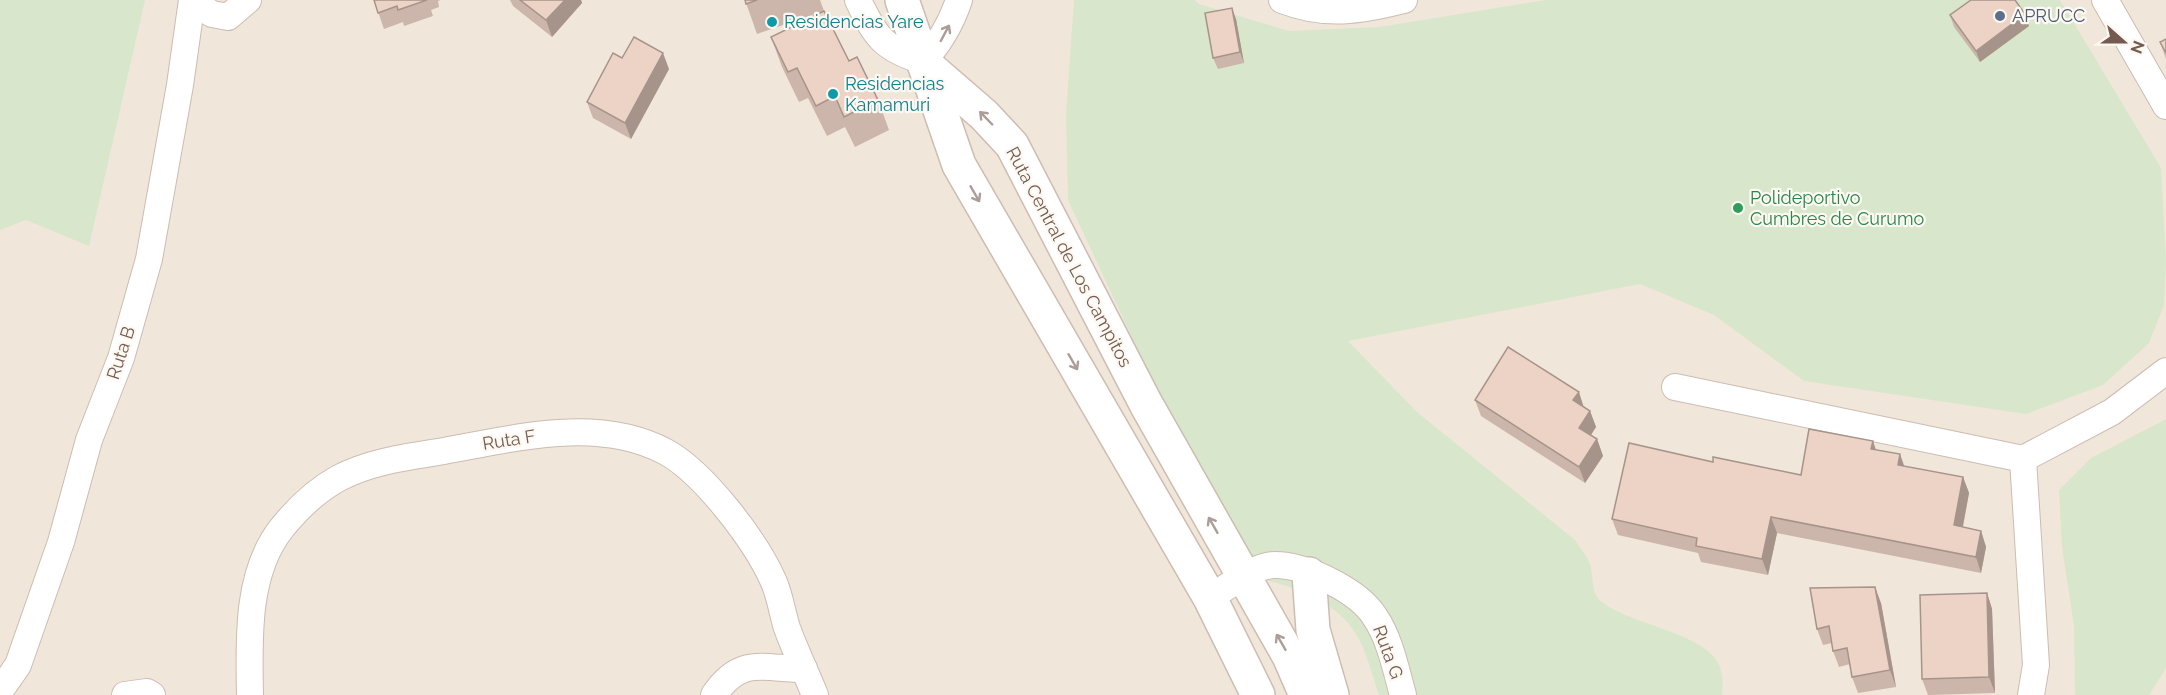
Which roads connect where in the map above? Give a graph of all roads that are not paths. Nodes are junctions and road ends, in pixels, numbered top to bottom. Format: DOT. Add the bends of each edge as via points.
graph roads {
  1 [pos="248,0"];
  2 [pos="858,0"];
  3 [pos="902,0"];
  4 [pos="958,0"];
  5 [pos="1282,0"];
  6 [pos="1404,0"];
  7 [pos="2104,0"];
  8 [pos="192,1"];
  9 [pos="923,62"];
  10 [pos="2166,106"];
  11 [pos="2166,371"];
  12 [pos="1675,387"];
  13 [pos="2023,459"];
  14 [pos="1309,574"];
  15 [pos="1243,576"];
  16 [pos="1210,598"];
  17 [pos="804,669"];
  18 [pos="0,691"];
  19 [pos="125,695"];
  20 [pos="152,695"];
  21 [pos="250,695"];
  22 [pos="714,695"];
  23 [pos="815,695"];
  24 [pos="1258,695"];
  25 [pos="1306,695"];
  26 [pos="1332,695"];
  27 [pos="1403,695"];
  28 [pos="2031,695"];
  1 -- 8 [label="street" via="228,16 212,14"];
  2 -- 9 [label="street" via="884,44"];
  3 -- 9 [label="main road"];
  9 -- 4 [label="street, one-way" via="940,42"];
  5 -- 6 [label="street" via="1335,13"];
  7 -- 10 [label="street"];
  8 -- 18 [label="street, Ruta B" via="146,270 121,358 89,440 61,542 18,665"];
  15 -- 9 [label="main road, Ruta Central de Los Campitos, one-way" via="1146,404 1012,145"];
  9 -- 16 [label="main road, one-way" via="959,165"];
  11 -- 13 [label="street" via="2112,412"];
  12 -- 13 [label="street"];
  13 -- 28 [label="street" via="2036,665"];
  14 -- 15 [label="street, Ruta G" via="1275,565"];
  14 -- 26 [label="main road" via="1313,630"];
  14 -- 27 [label="street, Ruta G" via="1360,597 1377,618"];
  15 -- 16 [label="street, Ruta G"];
  25 -- 15 [label="main road, Ruta Central de Los Campitos, one-way" via="1289,656"];
  16 -- 24 [label="main road"];
  17 -- 21 [label="street, Ruta F" via="773,580 719,500 668,453 633,438 577,432 512,438 375,463 339,478 309,499 281,530 264,558 253,602"];
  17 -- 22 [label="street" via="753,665 731,675"];
  17 -- 23 [label="street, Ruta F"];
  19 -- 20 [label="street"];
}
